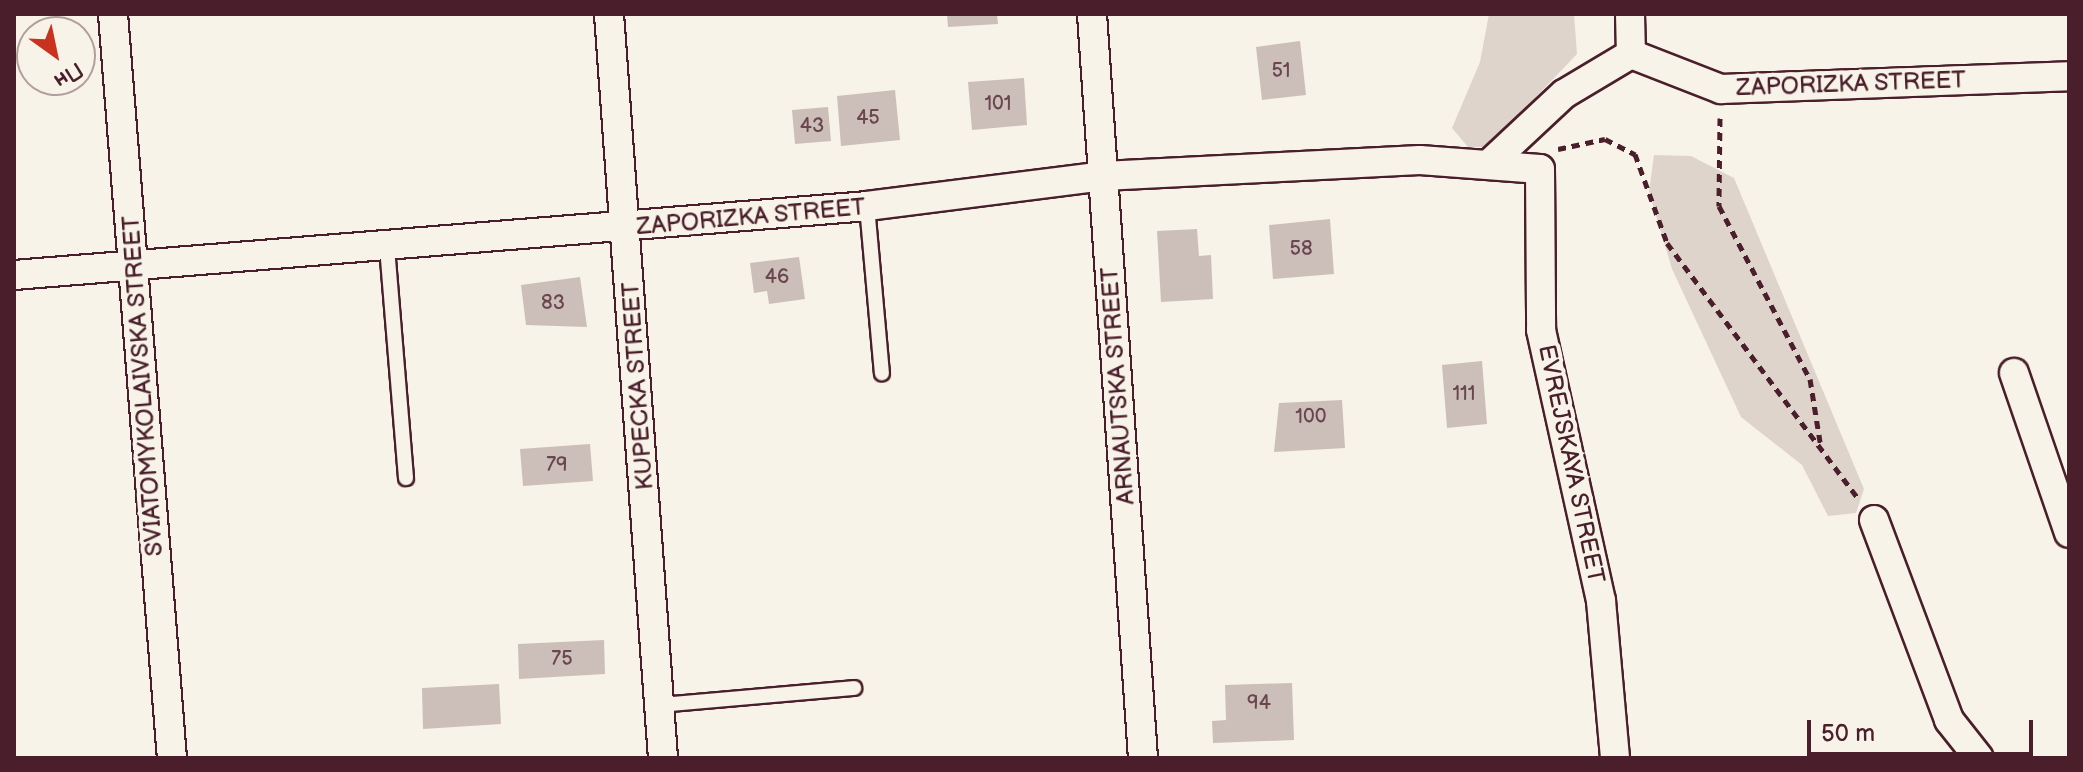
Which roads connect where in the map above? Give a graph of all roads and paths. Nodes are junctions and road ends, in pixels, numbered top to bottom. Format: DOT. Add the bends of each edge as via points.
graph roads {
  1 [pos="113,14"];
  2 [pos="609,14"];
  3 [pos="1092,14"];
  4 [pos="1630,14"];
  5 [pos="1631,54"];
  6 [pos="2069,76"];
  7 [pos="1721,89"];
  8 [pos="1488,165"];
  9 [pos="1540,169"];
  10 [pos="1103,176"];
  11 [pos="867,206"];
  12 [pos="626,228"];
  13 [pos="387,247"];
  14 [pos="134,268"];
  15 [pos="14,275"];
  16 [pos="882,373"];
  17 [pos="2014,373"];
  18 [pos="1821,449"];
  19 [pos="406,478"];
  20 [pos="1874,520"];
  21 [pos="2069,533"];
  22 [pos="854,688"];
  23 [pos="660,705"];
  24 [pos="172,758"];
  25 [pos="663,758"];
  26 [pos="1143,758"];
  27 [pos="1615,758"];
  28 [pos="1979,758"];
  1 -- 14 [label="street, SVIATOMYKOLAIVSKA STREET"];
  2 -- 12 [label="street, KUPECKA STREET"];
  3 -- 10 [label="street, ARNAUTSKA STREET"];
  4 -- 5 [label="street"];
  5 -- 7 [label="street, ZAPORIZKA STREET"];
  5 -- 8 [label="street" via="1564,94"];
  6 -- 7 [label="street, ZAPORIZKA STREET"];
  7 -- 18 [label="path" via="1719,206 1810,379"];
  8 -- 9 [label="street, ZAPORIZKA STREET"];
  8 -- 10 [label="street, ZAPORIZKA STREET" via="1420,160"];
  9 -- 18 [label="path" via="1552,152 1583,138 1635,154 1667,243"];
  9 -- 27 [label="street, EVREJSKAYA STREET" via="1541,330 1601,601"];
  10 -- 11 [label="street, ZAPORIZKA STREET"];
  10 -- 26 [label="street, ARNAUTSKA STREET"];
  11 -- 12 [label="street, ZAPORIZKA STREET"];
  11 -- 16 [label="lane"];
  12 -- 13 [label="street, ZAPORIZKA STREET"];
  12 -- 23 [label="street, KUPECKA STREET"];
  13 -- 14 [label="street, ZAPORIZKA STREET"];
  13 -- 19 [label="lane"];
  14 -- 15 [label="street, ZAPORIZKA STREET"];
  14 -- 24 [label="street, SVIATOMYKOLAIVSKA STREET"];
  17 -- 21 [label="street"];
  18 -- 20 [label="path"];
  20 -- 28 [label="street" via="1949,720"];
  22 -- 23 [label="lane"];
  23 -- 25 [label="street, KUPECKA STREET"];
}
